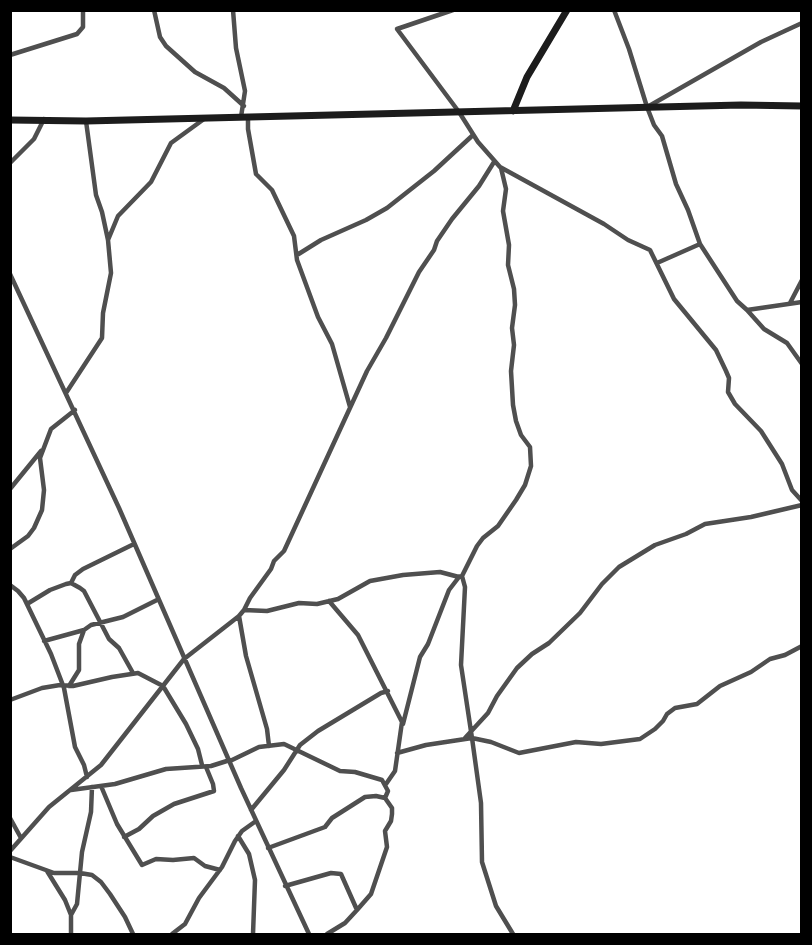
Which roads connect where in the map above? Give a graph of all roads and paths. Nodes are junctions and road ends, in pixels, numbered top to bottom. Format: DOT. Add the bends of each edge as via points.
graph roads {
  1 [pos="154,10"];
  2 [pos="233,10"];
  3 [pos="453,10"];
  4 [pos="567,10"];
  5 [pos="614,10"];
  6 [pos="84,11"];
  7 [pos="801,23"];
  8 [pos="10,55"];
  9 [pos="244,106"];
  10 [pos="801,106"];
  11 [pos="647,107"];
  12 [pos="513,111"];
  13 [pos="459,112"];
  14 [pos="205,117"];
  15 [pos="245,117"];
  16 [pos="44,119"];
  17 [pos="10,120"];
  18 [pos="86,121"];
  19 [pos="473,135"];
  20 [pos="494,162"];
  21 [pos="10,163"];
  22 [pos="501,168"];
  23 [pos="108,240"];
  24 [pos="700,244"];
  25 [pos="297,255"];
  26 [pos="657,263"];
  27 [pos="10,274"];
  28 [pos="801,280"];
  29 [pos="801,302"];
  30 [pos="789,303"];
  31 [pos="747,310"];
  32 [pos="801,364"];
  33 [pos="66,393"];
  34 [pos="350,407"];
  35 [pos="75,410"];
  36 [pos="43,450"];
  37 [pos="10,489"];
  38 [pos="801,503"];
  39 [pos="134,544"];
  40 [pos="10,549"];
  41 [pos="461,577"];
  42 [pos="71,583"];
  43 [pos="10,585"];
  44 [pos="158,600"];
  45 [pos="329,601"];
  46 [pos="27,604"];
  47 [pos="244,610"];
  48 [pos="239,616"];
  49 [pos="101,623"];
  50 [pos="84,630"];
  51 [pos="44,641"];
  52 [pos="801,646"];
  53 [pos="184,659"];
  54 [pos="133,673"];
  55 [pos="62,685"];
  56 [pos="70,686"];
  57 [pos="164,686"];
  58 [pos="386,689"];
  59 [pos="65,694"];
  60 [pos="10,699"];
  61 [pos="403,724"];
  62 [pos="472,735"];
  63 [pos="269,746"];
  64 [pos="297,750"];
  65 [pos="398,753"];
  66 [pos="230,760"];
  67 [pos="204,766"];
  68 [pos="87,777"];
  69 [pos="386,784"];
  70 [pos="101,786"];
  71 [pos="92,787"];
  72 [pos="71,790"];
  73 [pos="385,798"];
  74 [pos="251,810"];
  75 [pos="10,818"];
  76 [pos="256,821"];
  77 [pos="238,836"];
  78 [pos="124,837"];
  79 [pos="20,839"];
  80 [pos="10,843"];
  81 [pos="268,848"];
  82 [pos="10,852"];
  83 [pos="10,857"];
  84 [pos="220,870"];
  85 [pos="47,871"];
  86 [pos="80,873"];
  87 [pos="285,886"];
  88 [pos="357,910"];
  89 [pos="71,915"];
  90 [pos="71,934"];
  91 [pos="133,934"];
  92 [pos="172,934"];
  93 [pos="253,934"];
  94 [pos="309,934"];
  95 [pos="327,934"];
  96 [pos="513,934"];
  1 -- 9 [label="street" via="166,46"];
  2 -- 9 [label="street"];
  3 -- 13 [label="street" via="397,28"];
  4 -- 12 [label="street" via="527,76"];
  5 -- 11 [label="street"];
  6 -- 8 [label="street" via="83,27 77,33"];
  7 -- 11 [label="street"];
  9 -- 15 [label="street"];
  10 -- 11 [label="street"];
  11 -- 12 [label="street"];
  11 -- 24 [label="street" via="662,136"];
  12 -- 13 [label="street"];
  13 -- 15 [label="street"];
  13 -- 19 [label="street"];
  14 -- 15 [label="street"];
  14 -- 18 [label="street"];
  14 -- 23 [label="street" via="171,143 151,182 118,216"];
  15 -- 25 [label="street" via="256,174 272,190 289,223"];
  16 -- 17 [label="street"];
  16 -- 18 [label="street"];
  16 -- 21 [label="street" via="41,130"];
  18 -- 23 [label="street" via="96,195"];
  19 -- 20 [label="street"];
  19 -- 25 [label="street" via="387,208"];
  20 -- 22 [label="street"];
  20 -- 34 [label="street" via="419,272"];
  22 -- 26 [label="street" via="650,250"];
  22 -- 41 [label="street" via="515,304 513,405 521,435 530,447 531,466 516,500 498,526 477,546"];
  23 -- 33 [label="street" via="111,273 102,338"];
  24 -- 26 [label="street"];
  24 -- 31 [label="street"];
  25 -- 34 [label="street" via="332,344"];
  26 -- 38 [label="street" via="674,299 713,346 729,378 728,392 735,404 761,431"];
  27 -- 33 [label="street"];
  28 -- 30 [label="street"];
  29 -- 30 [label="street"];
  30 -- 31 [label="street"];
  31 -- 32 [label="street" via="764,330 787,343"];
  33 -- 35 [label="street"];
  34 -- 47 [label="street" via="284,551"];
  35 -- 36 [label="street" via="51,429"];
  35 -- 39 [label="street"];
  36 -- 37 [label="street"];
  36 -- 40 [label="street" via="42,510 28,536"];
  38 -- 62 [label="street" via="705,524 655,545 619,567 580,613 517,668"];
  39 -- 42 [label="street" via="83,569"];
  39 -- 44 [label="street"];
  41 -- 45 [label="street" via="433,572 375,580"];
  41 -- 61 [label="street" via="449,590 420,657"];
  41 -- 62 [label="street" via="465,587 461,665"];
  42 -- 46 [label="street"];
  42 -- 49 [label="street" via="84,591"];
  43 -- 46 [label="street"];
  44 -- 49 [label="street"];
  44 -- 53 [label="street"];
  45 -- 47 [label="street" via="267,611"];
  45 -- 58 [label="street" via="358,634"];
  46 -- 51 [label="street"];
  47 -- 48 [label="street"];
  48 -- 53 [label="street"];
  48 -- 63 [label="street"];
  49 -- 50 [label="street"];
  49 -- 54 [label="street"];
  50 -- 51 [label="street"];
  50 -- 56 [label="street" via="79,644 79,670"];
  51 -- 55 [label="street"];
  52 -- 62 [label="street" via="770,658 697,704 675,708 640,739 601,744 576,742 519,753"];
  53 -- 57 [label="street"];
  53 -- 66 [label="street"];
  54 -- 56 [label="street"];
  54 -- 57 [label="street"];
  55 -- 56 [label="street"];
  55 -- 59 [label="street"];
  55 -- 60 [label="street"];
  56 -- 59 [label="street"];
  57 -- 67 [label="street"];
  57 -- 68 [label="street"];
  58 -- 61 [label="street"];
  58 -- 64 [label="street" via="318,731"];
  59 -- 68 [label="street" via="75,747"];
  61 -- 65 [label="street"];
  62 -- 65 [label="street"];
  62 -- 96 [label="street" via="481,803 482,860 496,906"];
  63 -- 64 [label="street" via="284,744"];
  63 -- 66 [label="street"];
  64 -- 69 [label="street" via="340,771 376,778"];
  64 -- 74 [label="street"];
  65 -- 69 [label="street" via="395,771"];
  66 -- 67 [label="street"];
  66 -- 74 [label="street"];
  67 -- 70 [label="street" via="166,769"];
  67 -- 78 [label="street" via="214,791 174,804"];
  68 -- 72 [label="street"];
  69 -- 73 [label="street"];
  70 -- 71 [label="street"];
  70 -- 78 [label="street"];
  71 -- 72 [label="street"];
  71 -- 86 [label="street"];
  72 -- 79 [label="street"];
  73 -- 81 [label="street" via="365,797 325,827"];
  73 -- 88 [label="street" via="392,808 385,831 387,847 371,894"];
  74 -- 76 [label="street"];
  75 -- 79 [label="street"];
  76 -- 77 [label="street"];
  76 -- 81 [label="street"];
  77 -- 84 [label="street"];
  77 -- 93 [label="street" via="249,854 255,879"];
  78 -- 84 [label="street" via="142,865 156,860 194,858"];
  79 -- 80 [label="street"];
  79 -- 82 [label="street"];
  81 -- 87 [label="street"];
  83 -- 85 [label="street"];
  84 -- 92 [label="street" via="183,927"];
  85 -- 86 [label="street"];
  85 -- 89 [label="street"];
  86 -- 89 [label="street"];
  86 -- 91 [label="street" via="101,882"];
  87 -- 88 [label="street" via="339,872"];
  87 -- 94 [label="street"];
  88 -- 95 [label="street"];
  89 -- 90 [label="street"];
}
